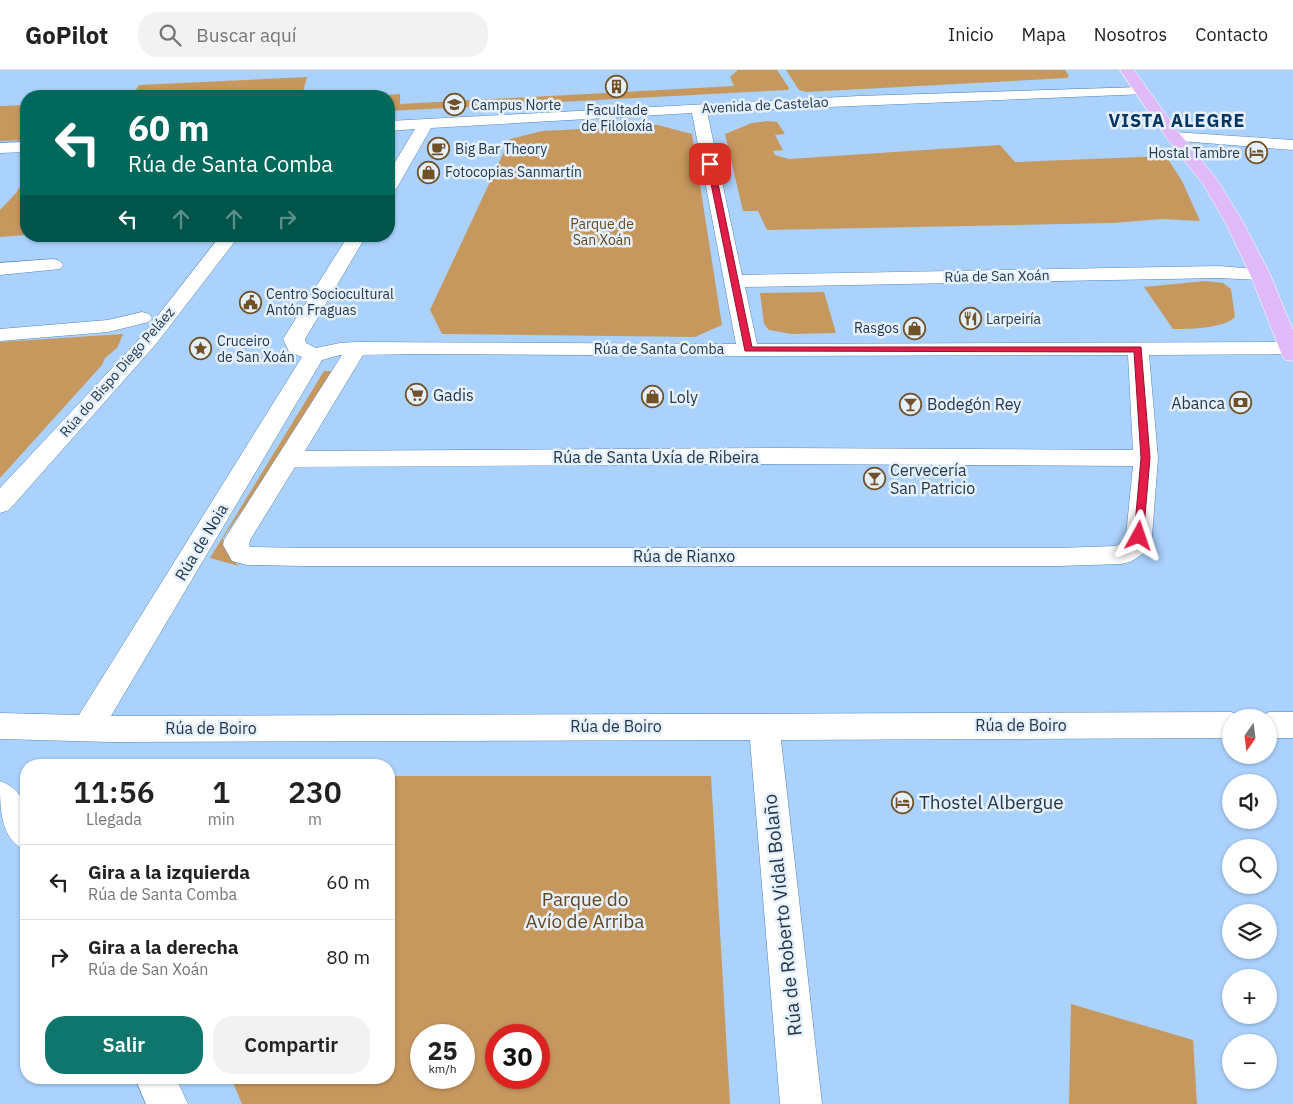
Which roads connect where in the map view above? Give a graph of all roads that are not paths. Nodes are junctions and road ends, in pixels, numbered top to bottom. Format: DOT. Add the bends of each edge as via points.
graph roads {
  1 [pos="1127,70"];
  2 [pos="1141,91"];
  3 [pos="699,108"];
  4 [pos="426,124"];
  5 [pos="395,126"];
  6 [pos="1174,137"];
  7 [pos="1293,145"];
  8 [pos="20,147"];
  9 [pos="0,148"];
  10 [pos="395,176"];
  11 [pos="225,242"];
  12 [pos="353,242"];
  13 [pos="53,265"];
  14 [pos="0,269"];
  15 [pos="1260,274"];
  16 [pos="734,281"];
  17 [pos="142,318"];
  18 [pos="0,335"];
  19 [pos="357,348"];
  20 [pos="1138,349"];
  21 [pos="748,350"];
  22 [pos="1292,352"];
  23 [pos="314,355"];
  24 [pos="1146,458"];
  25 [pos="288,459"];
  26 [pos="0,504"];
  27 [pos="305,557"];
  28 [pos="1222,725"];
  29 [pos="1278,725"];
  30 [pos="1293,725"];
  31 [pos="0,726"];
  32 [pos="764,726"];
  33 [pos="88,728"];
  34 [pos="0,795"];
  35 [pos="20,826"];
  36 [pos="158,1084"];
  37 [pos="166,1104"];
  38 [pos="801,1104"];
  1 -- 2 [label="main road"];
  2 -- 3 [label="street, Avenida de Castelao" via="988,94"];
  2 -- 6 [label="main road"];
  3 -- 4 [label="street, Avenida de Castelao"];
  3 -- 16 [label="street"];
  4 -- 5 [label="street, Avenida de Castelao"];
  4 -- 10 [label="street"];
  6 -- 7 [label="street"];
  6 -- 15 [label="main road" via="1210,182"];
  8 -- 9 [label="street"];
  11 -- 26 [label="street, Rúa do Bispo Diego Peláez" via="148,340"];
  12 -- 23 [label="street" via="294,339 297,347"];
  13 -- 14 [label="street"];
  15 -- 16 [label="street, Rúa de San Xoán" via="1210,272"];
  15 -- 22 [label="main road"];
  16 -- 21 [label="street"];
  17 -- 18 [label="street" via="108,326"];
  19 -- 21 [label="street, Rúa de Santa Comba"];
  19 -- 23 [label="street"];
  19 -- 25 [label="street, Rúa de Noia"];
  20 -- 21 [label="street, Rúa de Santa Comba"];
  20 -- 22 [label="street, Rúa de Santa Comba"];
  20 -- 24 [label="street"];
  23 -- 33 [label="street, Rúa de Noia"];
  24 -- 25 [label="street, Rúa de Santa Uxía de Ribeira"];
  24 -- 27 [label="street, Rúa de Rianxo" via="1139,536 1134,547 1121,555"];
  25 -- 27 [label="street, Rúa de Noia" via="236,545 241,554 247,556"];
  28 -- 32 [label="street, Rúa de Boiro"];
  29 -- 30 [label="street"];
  31 -- 33 [label="street, Rúa de Boiro"];
  32 -- 33 [label="street, Rúa de Boiro"];
  32 -- 38 [label="street, Rúa de Roberto Vidal Bolaño"];
  34 -- 35 [label="street"];
  36 -- 37 [label="street"];
}
